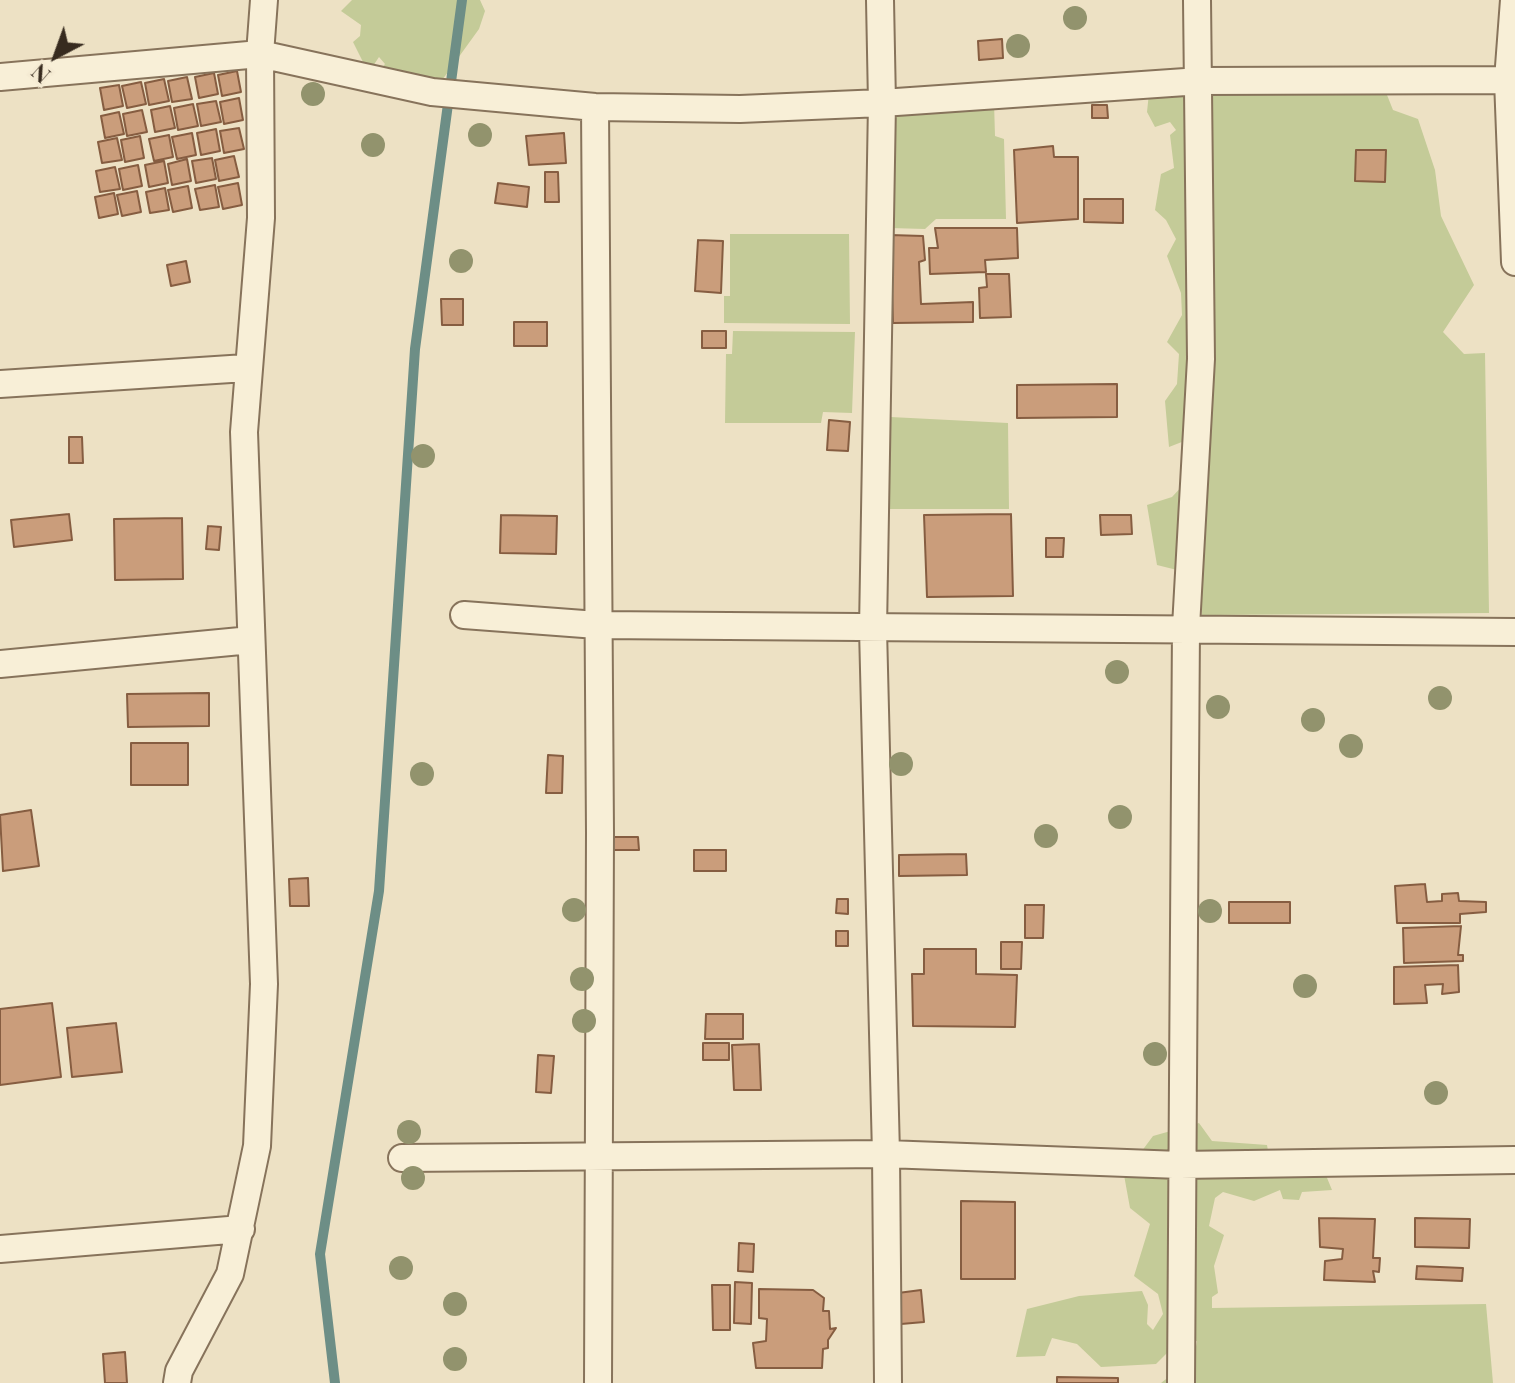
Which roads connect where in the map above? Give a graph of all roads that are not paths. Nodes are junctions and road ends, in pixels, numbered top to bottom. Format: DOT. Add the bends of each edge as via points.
graph roads {
  1 [pos="264,0"];
  2 [pos="880,0"];
  3 [pos="1197,0"];
  4 [pos="1514,0"];
  5 [pos="260,54"];
  6 [pos="0,77"];
  7 [pos="1512,80"];
  8 [pos="1200,81"];
  9 [pos="882,103"];
  10 [pos="595,107"];
  11 [pos="1515,262"];
  12 [pos="246,368"];
  13 [pos="0,384"];
  14 [pos="464,615"];
  15 [pos="597,625"];
  16 [pos="1186,627"];
  17 [pos="873,629"];
  18 [pos="1515,632"];
  19 [pos="251,640"];
  20 [pos="0,664"];
  21 [pos="886,1154"];
  22 [pos="599,1157"];
  23 [pos="402,1158"];
  24 [pos="1515,1160"];
  25 [pos="1180,1165"];
  26 [pos="241,1229"];
  27 [pos="0,1249"];
  28 [pos="177,1383"];
  29 [pos="598,1383"];
  30 [pos="888,1383"];
  31 [pos="1181,1383"];
  1 -- 5 [label="street"];
  2 -- 9 [label="street"];
  3 -- 8 [label="street"];
  4 -- 7 [label="street"];
  5 -- 6 [label="street"];
  5 -- 10 [label="street" via="432,92"];
  5 -- 12 [label="street" via="261,218"];
  7 -- 8 [label="street"];
  7 -- 11 [label="street"];
  8 -- 9 [label="street"];
  8 -- 16 [label="street" via="1201,359"];
  9 -- 10 [label="street" via="740,109"];
  9 -- 17 [label="street"];
  10 -- 15 [label="street"];
  12 -- 13 [label="street"];
  12 -- 19 [label="street"];
  14 -- 15 [label="street"];
  15 -- 17 [label="street"];
  15 -- 22 [label="street"];
  16 -- 17 [label="street"];
  16 -- 18 [label="street"];
  16 -- 25 [label="street"];
  17 -- 21 [label="street"];
  19 -- 20 [label="street"];
  19 -- 26 [label="street" via="264,984 257,1146"];
  21 -- 22 [label="street"];
  21 -- 25 [label="street"];
  21 -- 30 [label="street"];
  22 -- 23 [label="street"];
  22 -- 29 [label="street"];
  24 -- 25 [label="street"];
  25 -- 31 [label="street"];
  26 -- 27 [label="street"];
  26 -- 28 [label="street" via="230,1274"];
}
